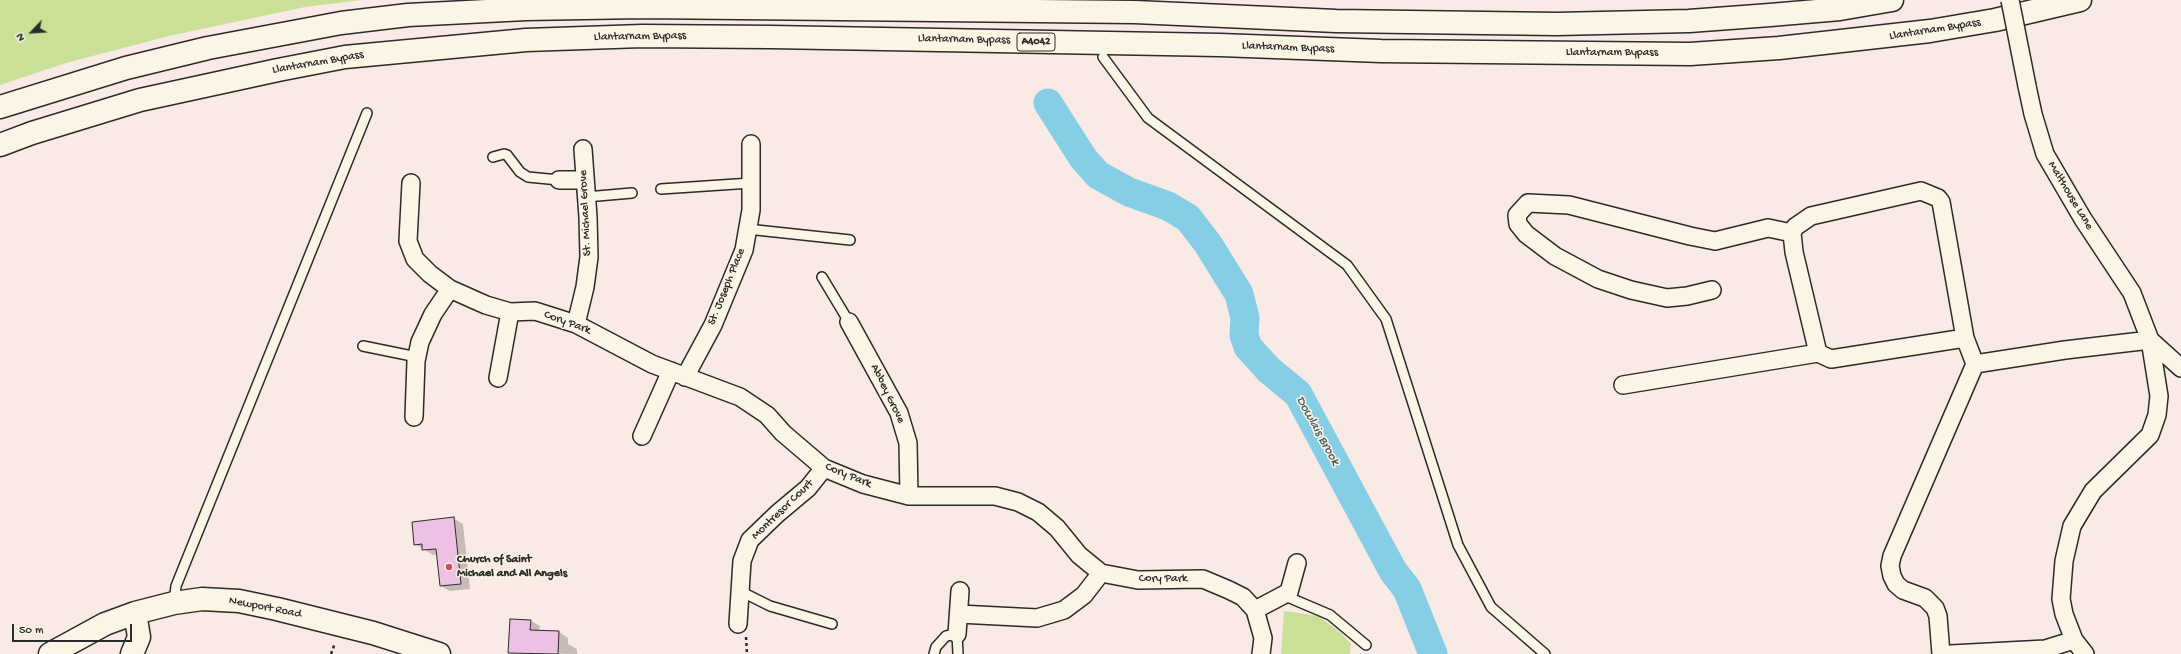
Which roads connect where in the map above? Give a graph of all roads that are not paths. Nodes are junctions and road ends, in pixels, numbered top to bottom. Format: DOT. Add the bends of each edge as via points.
graph roads {
  1 [pos="1892,0"];
  2 [pos="2010,0"];
  3 [pos="2080,0"];
  4 [pos="1103,57"];
  5 [pos="0,107"];
  6 [pos="367,113"];
  7 [pos="751,144"];
  8 [pos="0,145"];
  9 [pos="583,149"];
  10 [pos="493,157"];
  11 [pos="559,180"];
  12 [pos="411,183"];
  13 [pos="751,183"];
  14 [pos="585,188"];
  15 [pos="661,189"];
  16 [pos="632,193"];
  17 [pos="747,229"];
  18 [pos="1792,233"];
  19 [pos="850,240"];
  20 [pos="822,277"];
  21 [pos="450,289"];
  22 [pos="1712,290"];
  23 [pos="510,312"];
  24 [pos="849,322"];
  25 [pos="576,324"];
  26 [pos="1965,338"];
  27 [pos="2150,340"];
  28 [pos="363,346"];
  29 [pos="1818,353"];
  30 [pos="417,357"];
  31 [pos="1975,364"];
  32 [pos="2181,368"];
  33 [pos="678,374"];
  34 [pos="498,378"];
  35 [pos="1624,385"];
  36 [pos="414,417"];
  37 [pos="642,436"];
  38 [pos="824,468"];
  39 [pos="909,496"];
  40 [pos="1297,563"];
  41 [pos="1101,573"];
  42 [pos="740,591"];
  43 [pos="960,591"];
  44 [pos="1283,595"];
  45 [pos="174,603"];
  46 [pos="1255,610"];
  47 [pos="135,613"];
  48 [pos="959,614"];
  49 [pos="738,624"];
  50 [pos="832,624"];
  51 [pos="957,634"];
  52 [pos="2074,640"];
  53 [pos="1366,644"];
  54 [pos="50,654"];
  55 [pos="132,654"];
  56 [pos="439,654"];
  57 [pos="934,654"];
  58 [pos="958,654"];
  59 [pos="1261,654"];
  60 [pos="1545,654"];
  61 [pos="1941,654"];
  62 [pos="1951,654"];
  63 [pos="2085,654"];
  1 -- 5 [label="main road" via="1840,9 1689,21 1557,24 1336,20 1135,12 641,7 408,15 341,23 208,48 126,68"];
  2 -- 27 [label="street, Malthouse Lane, bridge" via="2032,114 2045,154 2083,219 2132,294"];
  3 -- 8 [label="main road, Llantarnam Bypass / A4042" via="1995,20 1915,33 1779,48 1690,54 1381,51 1212,45 771,37 642,36 526,40 344,57 278,70 140,100"];
  4 -- 60 [label="lane" via="1148,118 1347,264 1386,319 1458,545 1491,607"];
  6 -- 45 [label="lane" via="176,586"];
  7 -- 13 [label="street, St. Joseph Place"];
  9 -- 14 [label="street, St. Michael Grove"];
  10 -- 11 [label="lane" via="507,155 520,172 528,177"];
  11 -- 14 [label="street"];
  12 -- 21 [label="street, Cory Park" via="408,240 415,259"];
  13 -- 15 [label="lane"];
  13 -- 17 [label="street, St. Joseph Place" via="751,210"];
  14 -- 16 [label="lane"];
  14 -- 25 [label="street, St. Michael Grove" via="589,257"];
  17 -- 19 [label="lane"];
  17 -- 33 [label="street, St. Joseph Place" via="744,250 713,325"];
  18 -- 22 [label="street" via="1768,228 1715,241 1569,205 1528,203 1517,215 1518,224 1526,234 1555,256 1598,279 1667,298"];
  18 -- 26 [label="street" via="1811,216 1921,191 1932,193 1941,202"];
  18 -- 29 [label="street" via="1794,252"];
  20 -- 24 [label="lane"];
  21 -- 23 [label="street, Cory Park" via="486,305"];
  21 -- 30 [label="street" via="433,314 420,342"];
  23 -- 25 [label="street, Cory Park" via="535,311"];
  23 -- 34 [label="street"];
  24 -- 39 [label="street, Abbey Grove" via="899,414 908,443"];
  25 -- 33 [label="street, Cory Park" via="652,364"];
  26 -- 29 [label="street" via="1831,359"];
  26 -- 31 [label="street"];
  27 -- 31 [label="street"];
  27 -- 32 [label="street, Malthouse Lane"];
  27 -- 52 [label="street" via="2159,396 2157,415 2150,435 2093,491 2072,526 2061,582 2061,599"];
  28 -- 30 [label="lane"];
  29 -- 35 [label="street"];
  30 -- 36 [label="street"];
  31 -- 61 [label="street" via="1892,556 1890,566 1896,584 1903,590 1925,598 1935,608"];
  33 -- 37 [label="street, St. Joseph Place"];
  33 -- 38 [label="street, Cory Park" via="740,397 767,415 783,433"];
  38 -- 39 [label="street, Cory Park" via="863,484"];
  38 -- 42 [label="street, Montresor Court" via="808,488 750,540 742,561"];
  39 -- 41 [label="street, Cory Park" via="995,496 1018,502 1038,512 1057,528 1078,555"];
  40 -- 44 [label="street" via="1289,592"];
  41 -- 46 [label="street, Cory Park" via="1138,580 1203,579 1243,597"];
  41 -- 48 [label="street" via="1084,595 1064,610 1037,618"];
  42 -- 49 [label="street, Montresor Court"];
  42 -- 50 [label="lane" via="770,606"];
  43 -- 48 [label="street"];
  44 -- 46 [label="street"];
  44 -- 53 [label="lane" via="1330,615"];
  45 -- 47 [label="main road, Newport Road"];
  45 -- 56 [label="main road, Newport Road" via="202,599 239,601 373,633"];
  46 -- 59 [label="street, Cory Park" via="1263,638"];
  47 -- 54 [label="main road, Newport Road" via="105,624"];
  47 -- 55 [label="main road" via="139,637"];
  48 -- 51 [label="street"];
  51 -- 57 [label="lane" via="946,636 936,647"];
  51 -- 58 [label="lane"];
  52 -- 62 [label="street" via="2045,649"];
  52 -- 63 [label="street"];
}
